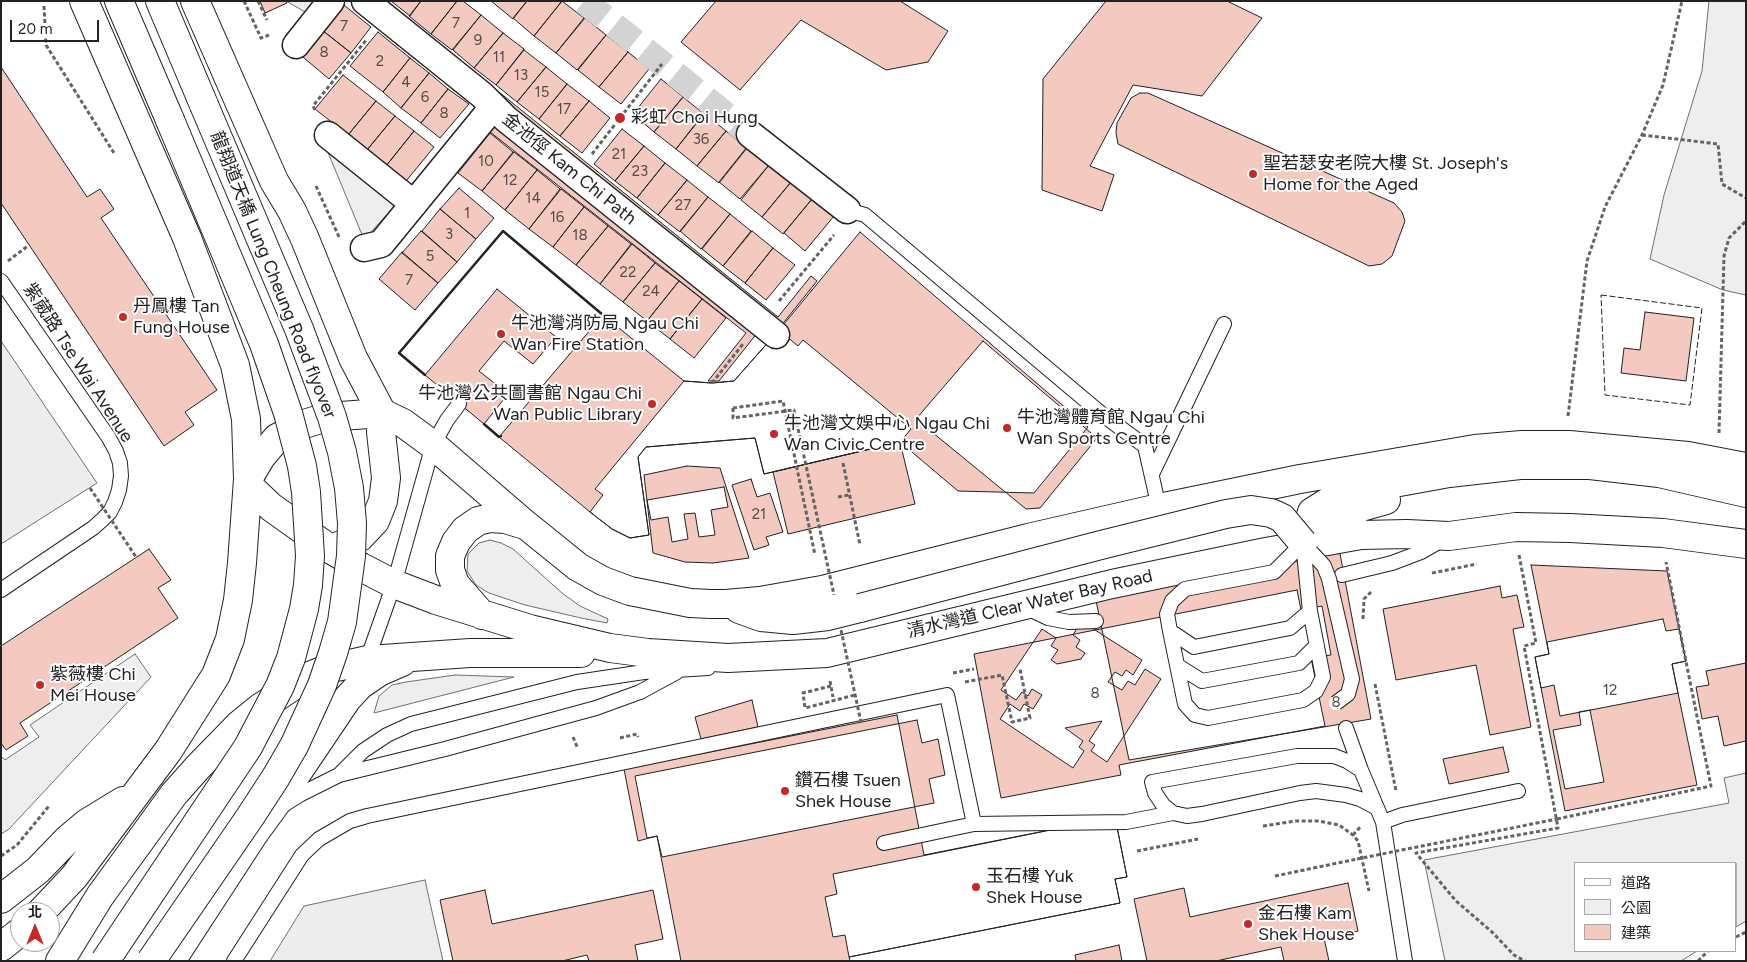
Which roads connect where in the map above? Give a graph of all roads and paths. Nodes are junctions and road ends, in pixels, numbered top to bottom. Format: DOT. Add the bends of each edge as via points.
graph roads {
  1 [pos="84,1"];
  2 [pos="119,1"];
  3 [pos="160,1"];
  4 [pos="195,1"];
  5 [pos="244,1"];
  6 [pos="258,1"];
  7 [pos="331,1"];
  8 [pos="1682,1"];
  9 [pos="44,6"];
  10 [pos="375,9"];
  11 [pos="267,20"];
  12 [pos="261,38"];
  13 [pos="296,45"];
  14 [pos="662,64"];
  15 [pos="494,107"];
  16 [pos="750,134"];
  17 [pos="1642,134"];
  18 [pos="328,135"];
  19 [pos="114,153"];
  20 [pos="576,175"];
  21 [pos="316,186"];
  22 [pos="1746,198"];
  23 [pos="414,204"];
  24 [pos="847,210"];
  25 [pos="1746,221"];
  26 [pos="339,238"];
  27 [pos="29,245"];
  28 [pos="364,248"];
  29 [pos="1,265"];
  30 [pos="1,281"];
  31 [pos="1224,324"];
  32 [pos="768,329"];
  33 [pos="712,383"];
  34 [pos="459,404"];
  35 [pos="382,413"];
  36 [pos="1568,419"];
  37 [pos="1719,435"];
  38 [pos="433,445"];
  39 [pos="1740,461"];
  40 [pos="843,463"];
  41 [pos="1152,474"];
  42 [pos="248,482"];
  43 [pos="1657,482"];
  44 [pos="90,488"];
  45 [pos="1746,493"];
  46 [pos="849,495"];
  47 [pos="838,497"];
  48 [pos="1159,508"];
  49 [pos="1746,511"];
  50 [pos="526,525"];
  51 [pos="1449,536"];
  52 [pos="1303,543"];
  53 [pos="1746,544"];
  54 [pos="860,545"];
  55 [pos="330,549"];
  56 [pos="815,555"];
  57 [pos="1528,555"];
  58 [pos="1519,556"];
  59 [pos="1510,557"];
  60 [pos="1665,557"];
  61 [pos="136,558"];
  62 [pos="1481,563"];
  63 [pos="1424,574"];
  64 [pos="1342,575"];
  65 [pos="394,584"];
  66 [pos="1377,586"];
  67 [pos="1,590"];
  68 [pos="835,599"];
  69 [pos="726,604"];
  70 [pos="1022,606"];
  71 [pos="1310,611"];
  72 [pos="482,614"];
  73 [pos="1096,621"];
  74 [pos="1365,627"];
  75 [pos="841,628"];
  76 [pos="1170,631"];
  77 [pos="1317,645"];
  78 [pos="827,653"];
  79 [pos="648,654"];
  80 [pos="420,656"];
  81 [pos="368,660"];
  82 [pos="1178,666"];
  83 [pos="1020,669"];
  84 [pos="680,670"];
  85 [pos="1373,674"];
  86 [pos="978,680"];
  87 [pos="831,686"];
  88 [pos="855,695"];
  89 [pos="347,699"];
  90 [pos="1336,703"];
  91 [pos="861,722"];
  92 [pos="1346,728"];
  93 [pos="1361,770"];
  94 [pos="339,775"];
  95 [pos="1518,791"];
  96 [pos="135,794"];
  97 [pos="49,806"];
  98 [pos="1377,808"];
  99 [pos="1173,813"];
  100 [pos="1402,815"];
  101 [pos="1557,819"];
  102 [pos="1383,822"];
  103 [pos="974,824"];
  104 [pos="1254,828"];
  105 [pos="254,835"];
  106 [pos="1199,839"];
  107 [pos="884,843"];
  108 [pos="1137,851"];
  109 [pos="1400,852"];
  110 [pos="1,856"];
  111 [pos="1275,876"];
  112 [pos="1370,896"];
  113 [pos="1,899"];
  114 [pos="51,902"];
  115 [pos="1707,952"];
  116 [pos="60,961"];
  117 [pos="105,961"];
  118 [pos="151,961"];
  119 [pos="171,961"];
  120 [pos="234,961"];
  121 [pos="1405,961"];
  122 [pos="1525,961"];
  123 [pos="1698,961"];
  1 -- 42 [label="main road" via="187,238 235,365 246,419"];
  2 -- 117 [label="main road, 龍翔道天橋 Lung Cheung Road flyover, bridge" via="279,383 300,457 310,549 302,617 280,686 248,747"];
  3 -- 118 [label="main road, 龍翔道天橋 Lung Cheung Road flyover, bridge" via="299,329 332,417 349,488 352,556 342,622 333,653 297,738 250,817"];
  4 -- 35 [label="main road" via="274,181 305,239 353,358"];
  5 -- 12 [label="path"];
  6 -- 11 [label="path"];
  7 -- 13 [label="street"];
  8 -- 17 [label="path" via="1663,85"];
  9 -- 19 [label="path" via="46,45"];
  10 -- 15 [label="street, 金池徑 Kam Chi Path"];
  10 -- 18 [label="path" via="312,106"];
  14 -- 20 [label="path"];
  15 -- 20 [label="street, 金池徑 Kam Chi Path"];
  15 -- 23 [label="street"];
  16 -- 24 [label="street"];
  17 -- 22 [label="path" via="1718,144 1722,184"];
  17 -- 36 [label="path" via="1605,207 1587,261"];
  18 -- 23 [label="street"];
  20 -- 32 [label="street, 金池徑 Kam Chi Path"];
  21 -- 26 [label="path"];
  23 -- 28 [label="street" via="381,244"];
  24 -- 32 [label="path" via="841,227"];
  24 -- 41 [label="lane" via="865,215 1103,415 1145,446"];
  25 -- 37 [label="path" via="1729,238 1724,256"];
  27 -- 29 [label="path"];
  30 -- 67 [label="lane, 紫葳路 Tse Wai Avenue" via="109,438 120,463 121,476 115,502 102,520"];
  31 -- 41 [label="lane"];
  32 -- 33 [label="path"];
  34 -- 38 [label="lane"];
  35 -- 38 [label="main road" via="403,423"];
  35 -- 42 [label="main road" via="327,417 301,424 277,438 261,456"];
  35 -- 55 [label="main road" via="386,478 383,501 375,521 360,537"];
  38 -- 50 [label="main road"];
  38 -- 65 [label="lane"];
  39 -- 48 [label="main road" via="1569,445 1522,445 1435,455"];
  40 -- 46 [label="path"];
  41 -- 48 [label="lane"];
  42 -- 55 [label="main road" via="271,507"];
  42 -- 96 [label="main road" via="242,572 230,639 216,675 196,708"];
  43 -- 45 [label="main road"];
  43 -- 49 [label="main road"];
  43 -- 52 [label="main road" via="1590,465 1520,465 1449,473 1340,495 1312,512"];
  44 -- 61 [label="path, bridge"];
  46 -- 47 [label="path"];
  46 -- 54 [label="path"];
  48 -- 69 [label="main road" via="822,590"];
  50 -- 69 [label="main road" via="578,567 603,581 659,598"];
  50 -- 72 [label="main road" via="490,518 465,530 456,542 450,556 455,584"];
  51 -- 53 [label="main road, 清水灣道 Clear Water Bay Road" via="1516,527 1570,528 1663,533"];
  51 -- 64 [label="lane" via="1392,563"];
  51 -- 70 [label="main road, 清水灣道 Clear Water Bay Road" via="1361,535 1112,584"];
  52 -- 69 [label="main road, bridge" via="1282,518 1251,510 1101,545 828,616 794,620 761,617"];
  52 -- 71 [label="lane, bridge"];
  52 -- 76 [label="lane, bridge" via="1274,572 1185,589 1172,601 1167,614"];
  52 -- 90 [label="lane, bridge" via="1324,566 1329,579 1352,679 1348,694"];
  55 -- 65 [label="main road, 清水灣道 Clear Water Bay Road"];
  56 -- 68 [label="path, bridge" via="782,401 733,408 734,418 794,410"];
  57 -- 58 [label="path"];
  58 -- 59 [label="path"];
  58 -- 101 [label="path" via="1536,643 1524,646"];
  60 -- 101 [label="path" via="1711,786"];
  62 -- 63 [label="path"];
  65 -- 72 [label="main road, 清水灣道 Clear Water Bay Road"];
  65 -- 81 [label="lane"];
  66 -- 74 [label="path" via="1364,599"];
  70 -- 73 [label="lane" via="1062,621"];
  70 -- 78 [label="main road, 清水灣道 Clear Water Bay Road"];
  71 -- 76 [label="lane, bridge" via="1290,628 1194,646"];
  71 -- 77 [label="lane, bridge"];
  72 -- 79 [label="main road, 清水灣道 Clear Water Bay Road" via="562,637"];
  75 -- 88 [label="path, bridge"];
  76 -- 82 [label="lane, bridge"];
  77 -- 82 [label="lane, bridge" via="1299,663 1202,681"];
  77 -- 82 [label="lane, bridge" via="1323,677 1316,691 1303,700 1208,718 1195,716 1185,704"];
  78 -- 79 [label="main road, 清水灣道 Clear Water Bay Road" via="728,658"];
  78 -- 84 [label="lane"];
  79 -- 80 [label="main road" via="536,652"];
  80 -- 81 [label="main road"];
  80 -- 89 [label="main road" via="379,672"];
  81 -- 89 [label="lane"];
  81 -- 116 [label="main road" via="327,669 305,678 239,725 174,794 100,896"];
  83 -- 86 [label="path" via="1030,718 1012,722 1002,675"];
  84 -- 94 [label="lane" via="640,692 596,708"];
  84 -- 94 [label="lane" via="577,682 411,724 363,751"];
  85 -- 100 [label="path"];
  87 -- 88 [label="path, bridge" via="803,693 805,708"];
  88 -- 91 [label="path, bridge"];
  89 -- 105 [label="main road"];
  92 -- 93 [label="lane"];
  93 -- 98 [label="lane"];
  93 -- 99 [label="lane" via="1334,756 1297,756 1152,782 1163,805"];
  94 -- 105 [label="lane" via="279,808"];
  95 -- 100 [label="lane"];
  96 -- 113 [label="main road" via="87,823 38,870"];
  96 -- 114 [label="main road" via="74,878"];
  97 -- 110 [label="path" via="17,845"];
  98 -- 99 [label="lane" via="1346,795 1316,791 1202,814 1187,816"];
  98 -- 102 [label="lane"];
  99 -- 103 [label="lane" via="1126,822"];
  100 -- 102 [label="lane"];
  100 -- 109 [label="path"];
  101 -- 111 [label="path, bridge"];
  101 -- 122 [label="path" via="1558,828 1416,853 1456,901 1514,955"];
  102 -- 121 [label="lane"];
  103 -- 107 [label="lane"];
  103 -- 120 [label="lane" via="947,695 350,821 319,839 302,855"];
  104 -- 112 [label="path" via="1296,821 1339,825 1358,841"];
  105 -- 119 [label="main road"];
  106 -- 108 [label="path"];
  115 -- 123 [label="path"];
}
